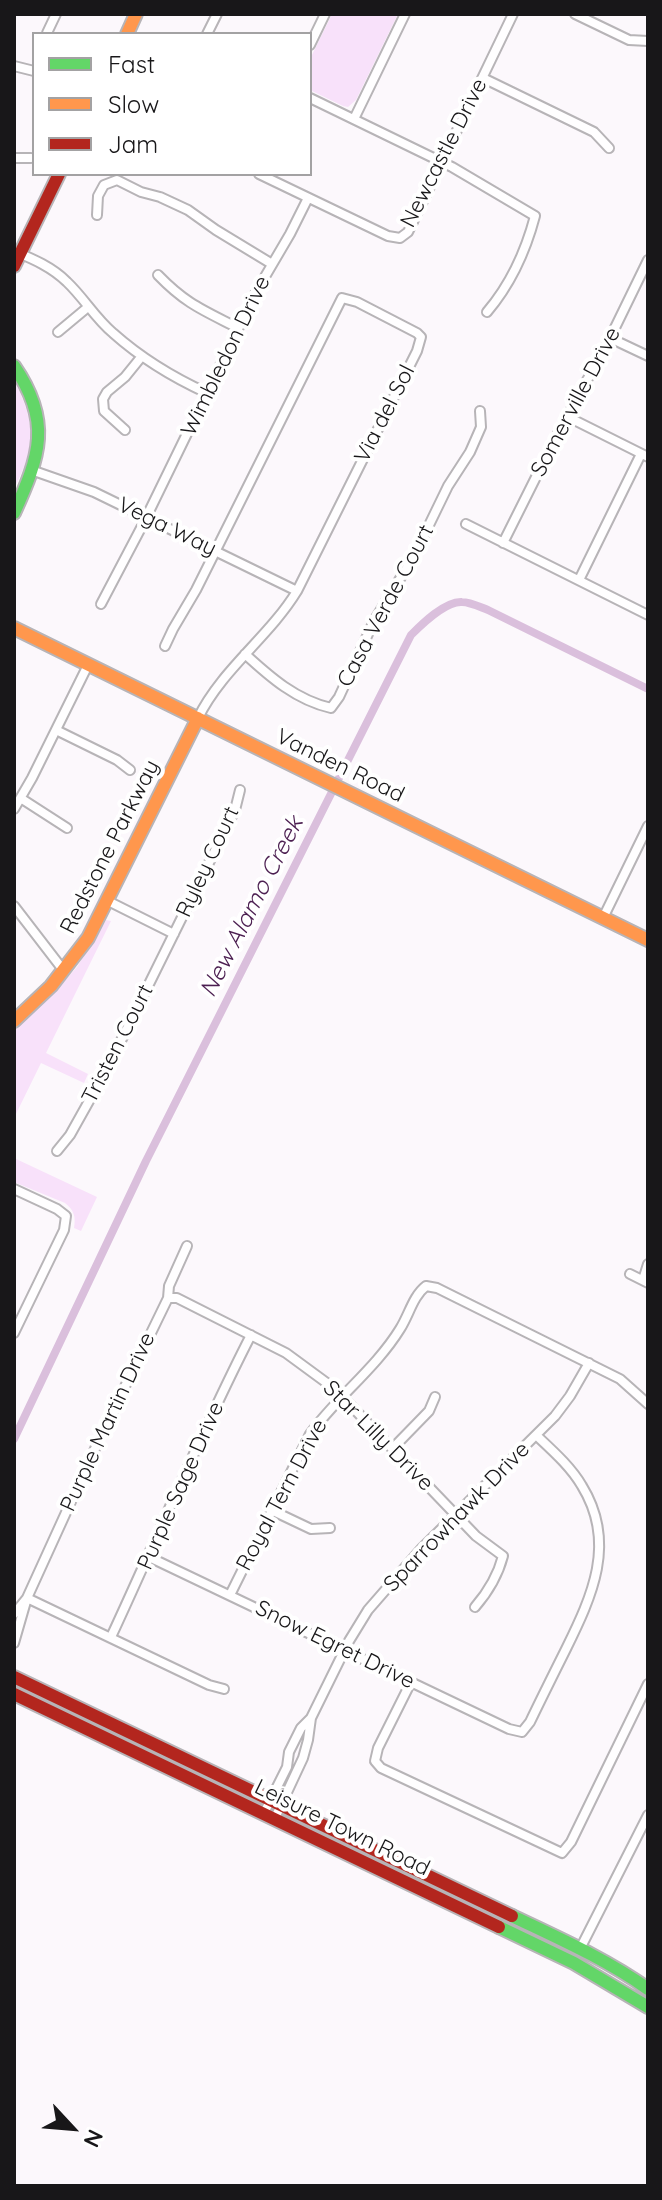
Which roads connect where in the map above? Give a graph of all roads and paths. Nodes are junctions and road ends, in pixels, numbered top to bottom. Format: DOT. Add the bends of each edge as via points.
graph roads {
  1 [pos="217,14"];
  2 [pos="325,14"];
  3 [pos="405,14"];
  4 [pos="513,14"];
  5 [pos="575,14"];
  6 [pos="208,32"];
  7 [pos="312,41"];
  8 [pos="648,41"];
  9 [pos="483,78"];
  10 [pos="312,99"];
  11 [pos="354,119"];
  12 [pos="609,148"];
  13 [pos="14,158"];
  14 [pos="31,158"];
  15 [pos="442,162"];
  16 [pos="58,176"];
  17 [pos="263,176"];
  18 [pos="308,198"];
  19 [pos="97,215"];
  20 [pos="16,256"];
  21 [pos="648,260"];
  22 [pos="272,264"];
  23 [pos="158,275"];
  24 [pos="88,307"];
  25 [pos="487,312"];
  26 [pos="238,328"];
  27 [pos="58,332"];
  28 [pos="610,338"];
  29 [pos="142,356"];
  30 [pos="648,356"];
  31 [pos="14,366"];
  32 [pos="207,393"];
  33 [pos="480,411"];
  34 [pos="568,417"];
  35 [pos="125,430"];
  36 [pos="645,455"];
  37 [pos="34,471"];
  38 [pos="14,513"];
  39 [pos="147,517"];
  40 [pos="466,524"];
  41 [pos="503,543"];
  42 [pos="215,551"];
  43 [pos="579,580"];
  44 [pos="297,591"];
  45 [pos="101,604"];
  46 [pos="648,615"];
  47 [pos="14,628"];
  48 [pos="165,646"];
  49 [pos="245,654"];
  50 [pos="88,665"];
  51 [pos="198,718"];
  52 [pos="56,730"];
  53 [pos="130,770"];
  54 [pos="240,790"];
  55 [pos="22,799"];
  56 [pos="14,809"];
  57 [pos="648,826"];
  58 [pos="67,828"];
  59 [pos="108,901"];
  60 [pos="14,906"];
  61 [pos="603,918"];
  62 [pos="174,934"];
  63 [pos="648,940"];
  64 [pos="64,971"];
  65 [pos="14,1021"];
  66 [pos="57,1151"];
  67 [pos="14,1189"];
  68 [pos="187,1246"];
  69 [pos="648,1264"];
  70 [pos="630,1274"];
  71 [pos="645,1282"];
  72 [pos="168,1298"];
  73 [pos="14,1333"];
  74 [pos="251,1335"];
  75 [pos="589,1363"];
  76 [pos="342,1396"];
  77 [pos="435,1397"];
  78 [pos="648,1404"];
  79 [pos="537,1436"];
  80 [pos="393,1448"];
  81 [pos="271,1510"];
  82 [pos="456,1515"];
  83 [pos="330,1528"];
  84 [pos="149,1557"];
  85 [pos="230,1595"];
  86 [pos="27,1598"];
  87 [pos="475,1607"];
  88 [pos="14,1614"];
  89 [pos="111,1637"];
  90 [pos="14,1643"];
  91 [pos="345,1650"];
  92 [pos="14,1677"];
  93 [pos="411,1682"];
  94 [pos="648,1684"];
  95 [pos="224,1689"];
  96 [pos="14,1694"];
  97 [pos="311,1718"];
  98 [pos="272,1810"];
  99 [pos="648,1815"];
  100 [pos="580,1949"];
  101 [pos="648,1989"];
  102 [pos="648,2007"];
  1 -- 6 [label="street"];
  2 -- 7 [label="street"];
  3 -- 11 [label="street"];
  4 -- 9 [label="street, Newcastle Drive"];
  5 -- 8 [label="street" via="629,40"];
  9 -- 12 [label="street" via="594,132"];
  9 -- 15 [label="street, Newcastle Drive"];
  10 -- 11 [label="street"];
  11 -- 15 [label="street"];
  13 -- 14 [label="street"];
  15 -- 18 [label="street, Newcastle Drive" via="408,232 400,238"];
  15 -- 25 [label="street" via="535,216 501,295"];
  16 -- 20 [label="main road"];
  17 -- 18 [label="street, Newcastle Drive"];
  18 -- 22 [label="street, Wimbledon Drive"];
  19 -- 22 [label="street" via="104,185 117,180 188,210"];
  20 -- 24 [label="street" via="58,274"];
  21 -- 28 [label="street, Somerville Drive"];
  22 -- 26 [label="street, Wimbledon Drive"];
  23 -- 26 [label="street" via="202,311"];
  24 -- 27 [label="street"];
  24 -- 29 [label="street"];
  26 -- 32 [label="street, Wimbledon Drive"];
  28 -- 30 [label="street"];
  28 -- 34 [label="street, Somerville Drive"];
  29 -- 32 [label="street"];
  29 -- 35 [label="street" via="103,399 104,411"];
  31 -- 37 [label="main road" via="28,387 38,421"];
  32 -- 39 [label="street, Wimbledon Drive"];
  33 -- 49 [label="street, Casa Verde Court" via="481,427 470,452 331,708 276,683"];
  34 -- 36 [label="street"];
  34 -- 41 [label="street, Somerville Drive"];
  36 -- 43 [label="street"];
  37 -- 38 [label="main road"];
  37 -- 39 [label="street, Vega Way"];
  39 -- 42 [label="street, Vega Way"];
  39 -- 45 [label="street, Wimbledon Drive"];
  40 -- 41 [label="street"];
  41 -- 43 [label="street"];
  42 -- 44 [label="street, Vega Way"];
  42 -- 44 [label="street, Via del Sol" via="342,298 357,302 421,337"];
  42 -- 48 [label="street"];
  43 -- 46 [label="street"];
  44 -- 49 [label="street, Via del Sol"];
  47 -- 50 [label="main road, Vanden Road"];
  49 -- 51 [label="street, Via del Sol" via="214,689"];
  50 -- 51 [label="main road, Vanden Road"];
  50 -- 52 [label="street"];
  51 -- 59 [label="main road, Redstone Parkway"];
  51 -- 61 [label="main road, Vanden Road"];
  52 -- 53 [label="street"];
  52 -- 55 [label="street"];
  54 -- 62 [label="street, Ryley Court"];
  55 -- 56 [label="street"];
  55 -- 58 [label="street"];
  57 -- 61 [label="street"];
  59 -- 62 [label="street"];
  59 -- 64 [label="main road, Redstone Parkway"];
  60 -- 64 [label="street"];
  61 -- 63 [label="main road, Vanden Road"];
  62 -- 66 [label="street, Tristen Court" via="108,1067"];
  64 -- 65 [label="main road, Redstone Parkway"];
  67 -- 73 [label="street" via="66,1216"];
  68 -- 72 [label="street, Purple Martin Drive"];
  69 -- 71 [label="street"];
  70 -- 71 [label="street"];
  72 -- 74 [label="street, Star Lilly Drive"];
  72 -- 86 [label="street, Purple Martin Drive"];
  74 -- 76 [label="street, Star Lilly Drive" via="286,1353"];
  74 -- 84 [label="street, Purple Sage Drive"];
  75 -- 76 [label="street, Royal Tern Drive" via="426,1286 391,1343"];
  75 -- 78 [label="street" via="620,1379"];
  75 -- 79 [label="street, Sparrowhawk Drive"];
  76 -- 80 [label="street, Star Lilly Drive"];
  76 -- 81 [label="street, Royal Tern Drive" via="310,1434"];
  77 -- 80 [label="street" via="429,1411"];
  79 -- 82 [label="street, Sparrowhawk Drive"];
  79 -- 93 [label="street, Snow Egret Drive" via="583,1487 600,1544 587,1605 530,1722 522,1732 509,1729"];
  80 -- 82 [label="street, Star Lilly Drive"];
  81 -- 83 [label="street" via="311,1529"];
  81 -- 85 [label="street, Royal Tern Drive"];
  82 -- 87 [label="street, Star Lilly Drive" via="503,1556"];
  82 -- 91 [label="street, Sparrowhawk Drive" via="394,1578"];
  84 -- 85 [label="street, Snow Egret Drive"];
  84 -- 89 [label="street, Purple Sage Drive"];
  85 -- 91 [label="street, Snow Egret Drive"];
  86 -- 88 [label="street, Purple Martin Drive"];
  86 -- 89 [label="street"];
  86 -- 90 [label="street, Purple Martin Drive"];
  89 -- 95 [label="street"];
  91 -- 93 [label="street, Snow Egret Drive"];
  91 -- 97 [label="street, Sparrowhawk Drive"];
  92 -- 98 [label="main road, Leisure Town Road"];
  93 -- 94 [label="street" via="378,1748 375,1761 381,1768 562,1853"];
  96 -- 98 [label="main road, Leisure Town Road"];
  97 -- 98 [label="street, Sparrowhawk Drive" via="303,1758"];
  97 -- 98 [label="street, Sparrowhawk Drive" via="289,1752"];
  98 -- 100 [label="main road, Leisure Town Road"];
  98 -- 102 [label="main road, Leisure Town Road" via="574,1963"];
  99 -- 100 [label="street"];
  100 -- 101 [label="main road, Leisure Town Road"];
}
